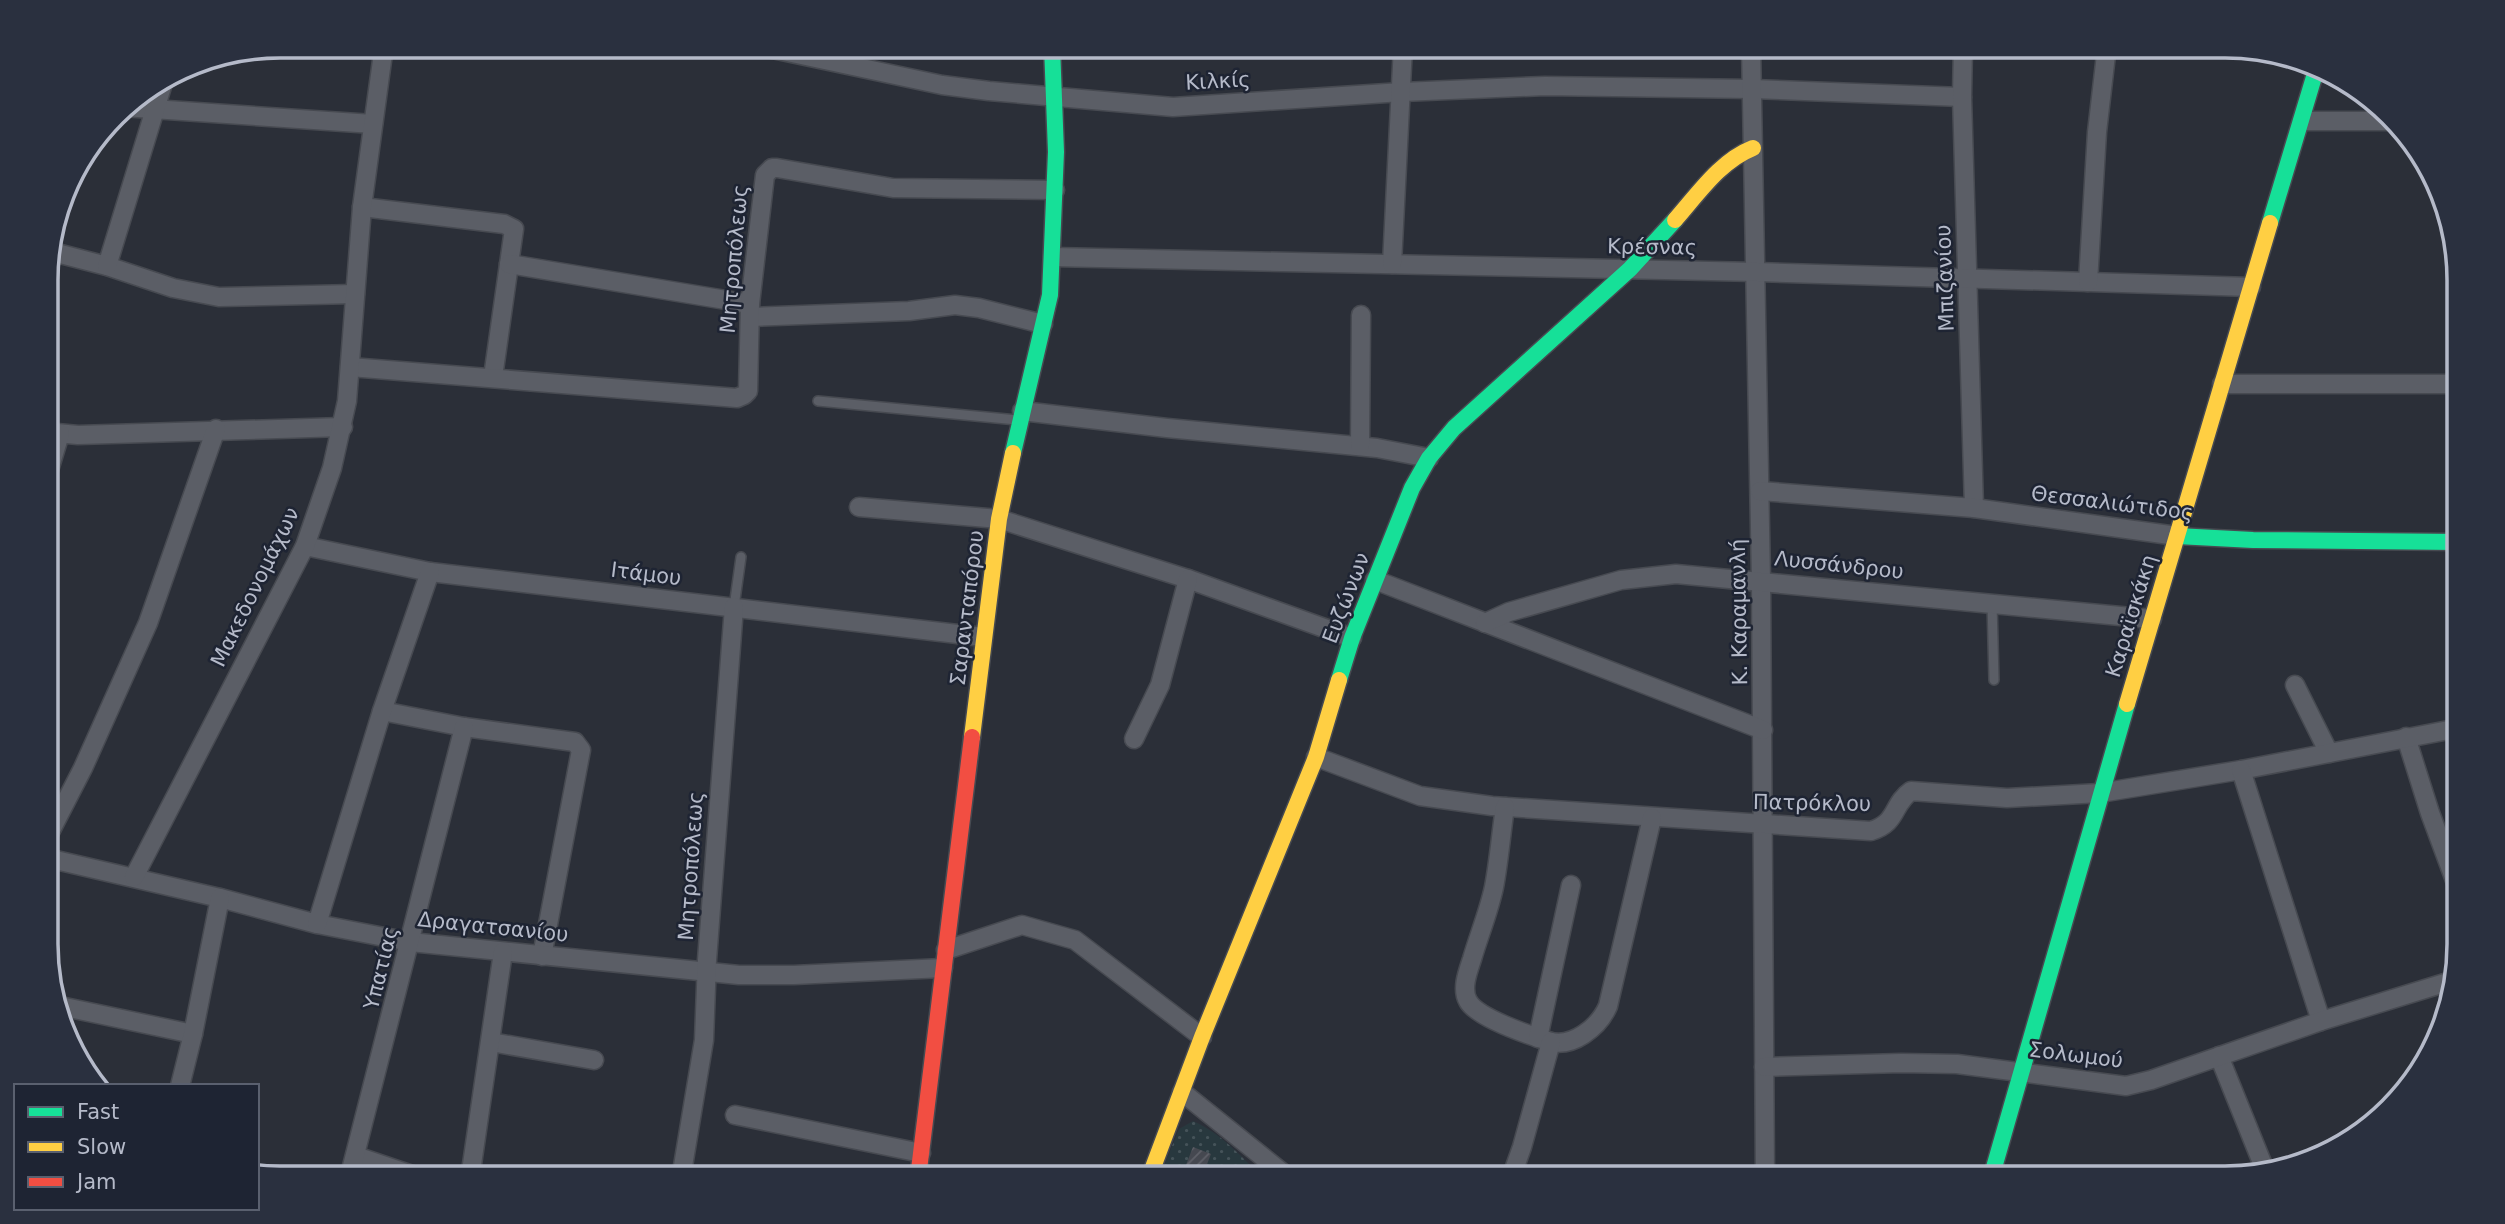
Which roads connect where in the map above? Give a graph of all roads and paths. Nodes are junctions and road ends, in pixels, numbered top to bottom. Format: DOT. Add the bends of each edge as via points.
graph roads {
  1 [pos="382,58"];
  2 [pos="823,58"];
  3 [pos="1053,58"];
  4 [pos="1403,58"];
  5 [pos="1751,58"];
  6 [pos="1963,58"];
  7 [pos="2107,58"];
  8 [pos="2314,77"];
  9 [pos="1752,89"];
  10 [pos="160,92"];
  11 [pos="1402,92"];
  12 [pos="1056,97"];
  13 [pos="1962,97"];
  14 [pos="139,108"];
  15 [pos="155,110"];
  16 [pos="2302,121"];
  17 [pos="2380,121"];
  18 [pos="373,124"];
  19 [pos="1753,148"];
  20 [pos="1055,190"];
  21 [pos="362,207"];
  22 [pos="60,254"];
  23 [pos="1053,257"];
  24 [pos="509,264"];
  25 [pos="1392,264"];
  26 [pos="107,266"];
  27 [pos="1630,269"];
  28 [pos="1757,271"];
  29 [pos="1969,277"];
  30 [pos="2088,282"];
  31 [pos="2251,288"];
  32 [pos="355,294"];
  33 [pos="750,310"];
  34 [pos="1360,315"];
  35 [pos="1044,324"];
  36 [pos="350,367"];
  37 [pos="493,377"];
  38 [pos="2222,384"];
  39 [pos="2447,384"];
  40 [pos="818,401"];
  41 [pos="1020,416"];
  42 [pos="343,427"];
  43 [pos="216,429"];
  44 [pos="58,433"];
  45 [pos="1360,446"];
  46 [pos="1429,458"];
  47 [pos="1760,491"];
  48 [pos="859,507"];
  49 [pos="1974,508"];
  50 [pos="999,519"];
  51 [pos="2177,536"];
  52 [pos="2447,542"];
  53 [pos="305,546"];
  54 [pos="741,557"];
  55 [pos="430,572"];
  56 [pos="1188,579"];
  57 [pos="1375,580"];
  58 [pos="1761,581"];
  59 [pos="1993,603"];
  60 [pos="734,607"];
  61 [pos="2152,619"];
  62 [pos="1485,623"];
  63 [pos="984,636"];
  64 [pos="1352,638"];
  65 [pos="1994,680"];
  66 [pos="2295,685"];
  67 [pos="383,711"];
  68 [pos="464,727"];
  69 [pos="1763,730"];
  70 [pos="2447,730"];
  71 [pos="2406,737"];
  72 [pos="1134,738"];
  73 [pos="2329,753"];
  74 [pos="1316,757"];
  75 [pos="2241,770"];
  76 [pos="2100,793"];
  77 [pos="1505,807"];
  78 [pos="58,817"];
  79 [pos="1652,818"];
  80 [pos="1763,825"];
  81 [pos="2447,859"];
  82 [pos="58,860"];
  83 [pos="134,877"];
  84 [pos="1571,885"];
  85 [pos="220,898"];
  86 [pos="317,924"];
  87 [pos="410,942"];
  88 [pos="503,952"];
  89 [pos="542,956"];
  90 [pos="944,959"];
  91 [pos="706,972"];
  92 [pos="2443,983"];
  93 [pos="67,1007"];
  94 [pos="2321,1021"];
  95 [pos="193,1034"];
  96 [pos="1202,1037"];
  97 [pos="1544,1040"];
  98 [pos="491,1042"];
  99 [pos="2219,1056"];
  100 [pos="594,1060"];
  101 [pos="1764,1067"];
  102 [pos="2023,1072"];
  103 [pos="180,1084"];
  104 [pos="1182,1092"];
  105 [pos="735,1115"];
  106 [pos="921,1153"];
  107 [pos="356,1156"];
  108 [pos="2262,1163"];
  109 [pos="353,1166"];
  110 [pos="386,1166"];
  111 [pos="472,1166"];
  112 [pos="683,1166"];
  113 [pos="919,1166"];
  114 [pos="1154,1166"];
  115 [pos="1274,1166"];
  116 [pos="1515,1166"];
  117 [pos="1765,1166"];
  118 [pos="1995,1166"];
  1 -- 18 [label="street, Μακεδονομάχων"];
  2 -- 12 [label="street, Κιλκίς" via="942,85"];
  3 -- 12 [label="street, Σαρανταπόρου"];
  4 -- 11 [label="street"];
  5 -- 9 [label="street, Κ. Καραμανλή"];
  6 -- 13 [label="street, Μπιζανίου"];
  7 -- 30 [label="street"];
  8 -- 16 [label="street, Καραϊσκάκη"];
  9 -- 11 [label="street, Κιλκίς" via="1536,86"];
  9 -- 13 [label="street, Κιλκίς"];
  9 -- 19 [label="street, Κ. Καραμανλή"];
  10 -- 15 [label="street"];
  11 -- 12 [label="street, Κιλκίς" via="1173,107"];
  11 -- 25 [label="street"];
  12 -- 20 [label="street, Σαρανταπόρου"];
  13 -- 29 [label="street, Μπιζανίου"];
  14 -- 15 [label="street"];
  15 -- 18 [label="street"];
  15 -- 26 [label="street"];
  16 -- 17 [label="street"];
  16 -- 31 [label="street, Καραϊσκάκη"];
  18 -- 21 [label="street, Μακεδονομάχων"];
  19 -- 27 [label="street, Ευζώνων" via="1721,168"];
  19 -- 28 [label="street, Κ. Καραμανλή"];
  20 -- 23 [label="street, Σαρανταπόρου"];
  20 -- 33 [label="street, Μητροπόλεως" via="893,188 772,168 765,175"];
  21 -- 24 [label="street" via="504,224 514,229"];
  21 -- 32 [label="street, Μακεδονομάχων"];
  22 -- 26 [label="street"];
  23 -- 25 [label="street, Κρέσνας"];
  23 -- 35 [label="street, Σαρανταπόρου"];
  24 -- 33 [label="street"];
  24 -- 37 [label="street"];
  25 -- 27 [label="street, Κρέσνας"];
  26 -- 32 [label="street" via="173,288 219,297"];
  27 -- 28 [label="street, Κρέσνας"];
  27 -- 46 [label="street, Ευζώνων" via="1454,428"];
  28 -- 29 [label="street, Κρέσνας"];
  28 -- 47 [label="street, Κ. Καραμανλή"];
  29 -- 30 [label="street, Κρέσνας"];
  29 -- 49 [label="street, Μπιζανίου"];
  30 -- 31 [label="street, Κρέσνας"];
  31 -- 38 [label="street, Καραϊσκάκη"];
  32 -- 36 [label="street, Μακεδονομάχων"];
  33 -- 35 [label="street" via="909,311 955,305"];
  33 -- 37 [label="street, Μητροπόλεως" via="748,391 737,398"];
  34 -- 45 [label="street"];
  35 -- 41 [label="street, Σαρανταπόρου"];
  36 -- 37 [label="street"];
  36 -- 42 [label="street, Μακεδονομάχων"];
  38 -- 39 [label="street"];
  38 -- 51 [label="street, Καραϊσκάκη"];
  40 -- 41 [label="lane"];
  41 -- 45 [label="street"];
  41 -- 50 [label="street, Σαρανταπόρου"];
  42 -- 43 [label="street"];
  42 -- 53 [label="street, Μακεδονομάχων"];
  43 -- 44 [label="street"];
  43 -- 78 [label="street" via="148,623"];
  45 -- 46 [label="street"];
  46 -- 57 [label="street, Ευζώνων"];
  47 -- 49 [label="street, Θεσσαλιώτιδος"];
  47 -- 58 [label="street, Κ. Καραμανλή"];
  48 -- 50 [label="street"];
  49 -- 51 [label="street, Θεσσαλιώτιδος"];
  50 -- 56 [label="street"];
  50 -- 63 [label="street, Σαρανταπόρου"];
  51 -- 52 [label="street, Θεσσαλιώτιδος"];
  51 -- 61 [label="street, Καραϊσκάκη"];
  53 -- 55 [label="street, Ιτάμου"];
  53 -- 83 [label="street, Μακεδονομάχων"];
  54 -- 60 [label="lane, Μητροπόλεως"];
  55 -- 60 [label="street, Ιτάμου"];
  55 -- 67 [label="street"];
  56 -- 64 [label="street"];
  56 -- 72 [label="street" via="1160,684"];
  57 -- 62 [label="street"];
  57 -- 64 [label="street, Ευζώνων"];
  58 -- 59 [label="street, Λυσσάνδρου"];
  58 -- 62 [label="street, Λυσσάνδρου" via="1688,574 1638,577 1509,612"];
  58 -- 69 [label="street, Κ. Καραμανλή"];
  59 -- 61 [label="street, Λυσσάνδρου"];
  59 -- 65 [label="lane"];
  60 -- 63 [label="street, Ιτάμου"];
  60 -- 91 [label="street, Μητροπόλεως"];
  61 -- 76 [label="street, Καραϊσκάκη"];
  62 -- 69 [label="street"];
  63 -- 90 [label="street, Σαρανταπόρου"];
  64 -- 74 [label="street, Ευζώνων"];
  66 -- 73 [label="street"];
  67 -- 68 [label="street"];
  67 -- 86 [label="street"];
  68 -- 87 [label="street, Υπατίας"];
  68 -- 89 [label="street" via="575,742 581,750"];
  69 -- 80 [label="street, Κ. Καραμανλή"];
  70 -- 71 [label="street, Πατρόκλου"];
  71 -- 73 [label="street, Πατρόκλου"];
  71 -- 81 [label="street"];
  73 -- 75 [label="street, Πατρόκλου"];
  74 -- 77 [label="street, Πατρόκλου" via="1420,796"];
  74 -- 96 [label="street, Ευζώνων"];
  75 -- 76 [label="street, Πατρόκλου"];
  75 -- 94 [label="street"];
  76 -- 80 [label="street, Πατρόκλου" via="2007,798 1919,790 1905,795 1887,824 1871,831"];
  76 -- 102 [label="street, Καραϊσκάκη"];
  77 -- 79 [label="street, Πατρόκλου"];
  77 -- 97 [label="street" via="1494,888 1465,994 1477,1011"];
  79 -- 80 [label="street, Πατρόκλου"];
  79 -- 97 [label="street" via="1606,1012 1578,1037 1562,1043"];
  80 -- 101 [label="street, Κ. Καραμανλή"];
  82 -- 83 [label="street, Δραγατσανίου"];
  83 -- 85 [label="street, Δραγατσανίου"];
  84 -- 97 [label="street"];
  85 -- 86 [label="street, Δραγατσανίου"];
  85 -- 95 [label="street"];
  86 -- 87 [label="street, Δραγατσανίου"];
  87 -- 88 [label="street, Δραγατσανίου"];
  87 -- 107 [label="street, Υπατίας"];
  88 -- 89 [label="street, Δραγατσανίου"];
  88 -- 98 [label="street"];
  89 -- 91 [label="street, Δραγατσανίου"];
  90 -- 91 [label="street, Δραγατσανίου" via="794,975"];
  90 -- 96 [label="street, Δραγατσανίου" via="1022,925 1075,940"];
  90 -- 106 [label="street, Σαρανταπόρου"];
  91 -- 112 [label="street, Μητροπόλεως" via="702,1052"];
  92 -- 94 [label="street, Σολωμού"];
  93 -- 95 [label="street"];
  94 -- 99 [label="street, Σολωμού"];
  95 -- 103 [label="street"];
  96 -- 104 [label="street, Ευζώνων"];
  97 -- 116 [label="street"];
  98 -- 100 [label="street"];
  98 -- 111 [label="street"];
  99 -- 102 [label="street, Σολωμού" via="2126,1086"];
  99 -- 108 [label="street"];
  101 -- 102 [label="street, Σολωμού" via="1957,1064"];
  101 -- 117 [label="street, Κ. Καραμανλή"];
  102 -- 118 [label="street, Καραϊσκάκη"];
  104 -- 114 [label="street, Ευζώνων"];
  104 -- 115 [label="street"];
  105 -- 106 [label="street"];
  106 -- 113 [label="street, Σαρανταπόρου"];
  107 -- 109 [label="street, Υπατίας"];
  107 -- 110 [label="street"];
}
